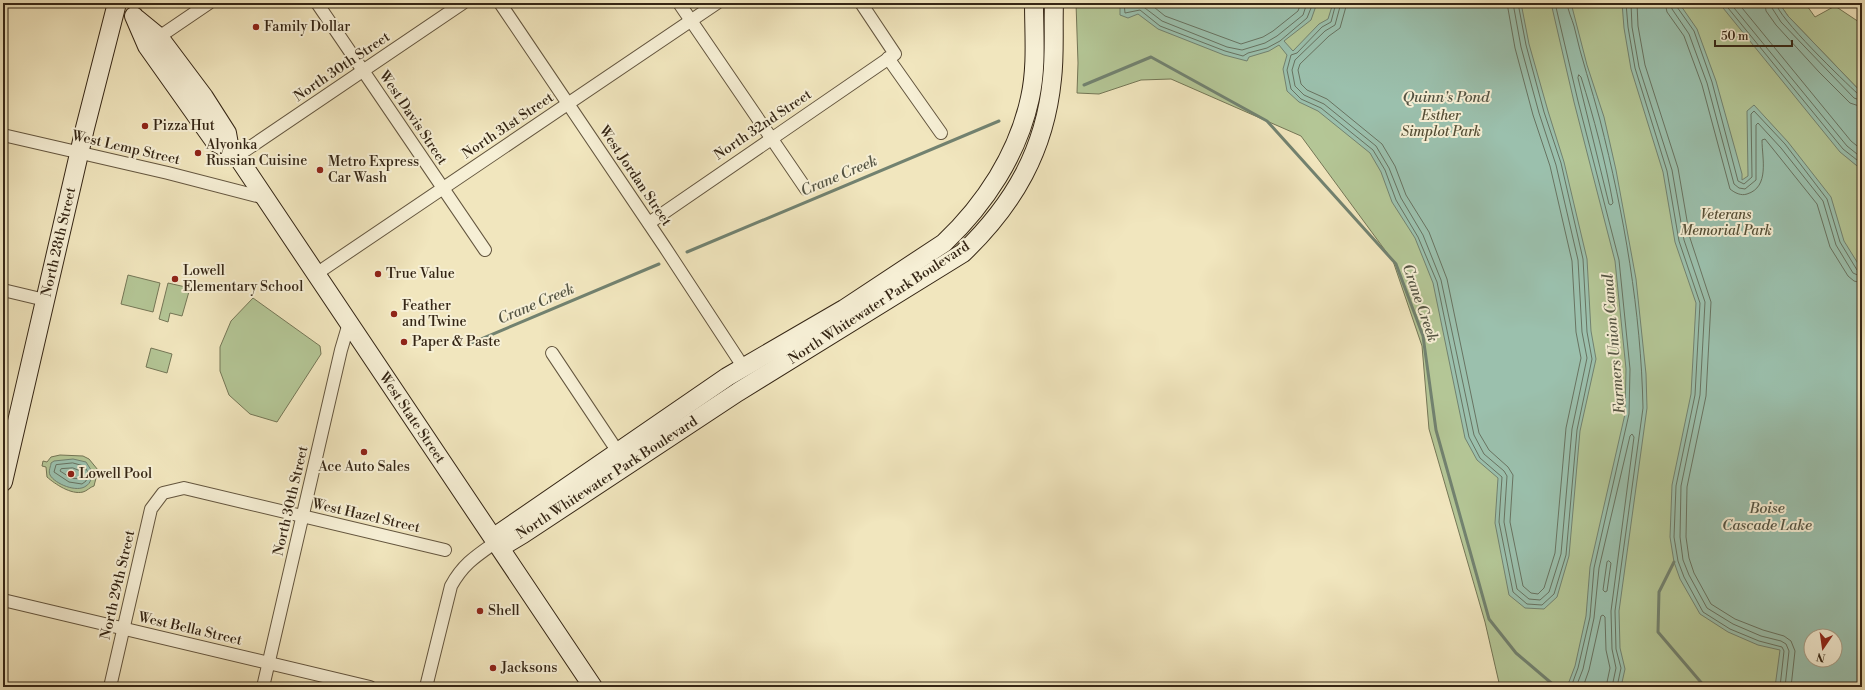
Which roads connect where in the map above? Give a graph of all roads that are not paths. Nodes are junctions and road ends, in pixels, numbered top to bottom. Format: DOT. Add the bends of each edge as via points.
graph roads {
  1 [pos="117,3"];
  2 [pos="209,3"];
  3 [pos="317,3"];
  4 [pos="463,3"];
  5 [pos="500,3"];
  6 [pos="679,3"];
  7 [pos="717,3"];
  8 [pos="861,3"];
  9 [pos="1034,3"];
  10 [pos="1054,3"];
  11 [pos="129,10"];
  12 [pos="691,20"];
  13 [pos="158,37"];
  14 [pos="891,56"];
  15 [pos="363,70"];
  16 [pos="568,103"];
  17 [pos="941,134"];
  18 [pos="3,135"];
  19 [pos="770,138"];
  20 [pos="80,153"];
  21 [pos="233,153"];
  22 [pos="442,188"];
  23 [pos="806,189"];
  24 [pos="265,198"];
  25 [pos="649,222"];
  26 [pos="485,250"];
  27 [pos="316,274"];
  28 [pos="3,290"];
  29 [pos="45,300"];
  30 [pos="349,323"];
  31 [pos="552,353"];
  32 [pos="744,368"];
  33 [pos="8,446"];
  34 [pos="618,452"];
  35 [pos="3,482"];
  36 [pos="163,493"];
  37 [pos="302,517"];
  38 [pos="496,542"];
  39 [pos="445,550"];
  40 [pos="3,600"];
  41 [pos="124,630"];
  42 [pos="269,663"];
  43 [pos="589,684"];
  44 [pos="110,687"];
  45 [pos="263,687"];
  46 [pos="370,687"];
  47 [pos="426,687"];
  1 -- 20 [label="street, North 28th Street"];
  2 -- 13 [label="street"];
  3 -- 15 [label="street, West Davis Street"];
  4 -- 15 [label="street, North 30th Street"];
  5 -- 16 [label="street, West Jordan Street"];
  6 -- 12 [label="street"];
  7 -- 12 [label="street, North 31st Street"];
  8 -- 14 [label="street"];
  9 -- 32 [label="street, North Whitewater Park Boulevard" via="1035,47 1030,97 1011,152 999,176 977,208 944,243 844,309"];
  10 -- 38 [label="street, North Whitewater Park Boulevard" via="1053,77 1045,120 1033,157 1018,187 981,235 962,253 738,392 508,543"];
  11 -- 13 [label="street, West State Street"];
  11 -- 21 [label="street, West State Street" via="147,46 215,142"];
  12 -- 16 [label="street, North 31st Street"];
  12 -- 19 [label="street"];
  13 -- 21 [label="street, West State Street" via="204,97 227,133"];
  14 -- 17 [label="street"];
  14 -- 19 [label="street, North 32nd Street"];
  15 -- 21 [label="street, North 30th Street"];
  15 -- 22 [label="street, West Davis Street"];
  16 -- 22 [label="street, North 31st Street"];
  16 -- 25 [label="street, West Jordan Street"];
  18 -- 20 [label="street, West Lemp Street"];
  19 -- 23 [label="street"];
  19 -- 25 [label="street, North 32nd Street"];
  20 -- 24 [label="street, West Lemp Street"];
  20 -- 29 [label="street, North 28th Street"];
  21 -- 24 [label="street, West State Street"];
  22 -- 26 [label="street, West Davis Street"];
  22 -- 27 [label="street, North 31st Street"];
  24 -- 27 [label="street, West State Street"];
  25 -- 32 [label="street, West Jordan Street"];
  27 -- 30 [label="street, West State Street"];
  28 -- 29 [label="street"];
  29 -- 33 [label="street, North 28th Street"];
  30 -- 37 [label="street, North 30th Street"];
  30 -- 38 [label="street, West State Street"];
  31 -- 34 [label="street"];
  32 -- 34 [label="street, North Whitewater Park Boulevard"];
  33 -- 35 [label="street, North 28th Street"];
  34 -- 38 [label="street, North Whitewater Park Boulevard" via="500,533"];
  36 -- 37 [label="street, West Hazel Street" via="184,488"];
  36 -- 41 [label="street, North 29th Street" via="151,509"];
  37 -- 39 [label="street, West Hazel Street"];
  37 -- 42 [label="street, North 30th Street"];
  38 -- 43 [label="street, West State Street"];
  38 -- 47 [label="street" via="470,561 459,572 451,586"];
  40 -- 41 [label="street, West Bella Street"];
  41 -- 42 [label="street, West Bella Street"];
  41 -- 44 [label="street, North 29th Street"];
  42 -- 45 [label="street, North 30th Street"];
  42 -- 46 [label="street, West Bella Street"];
}
